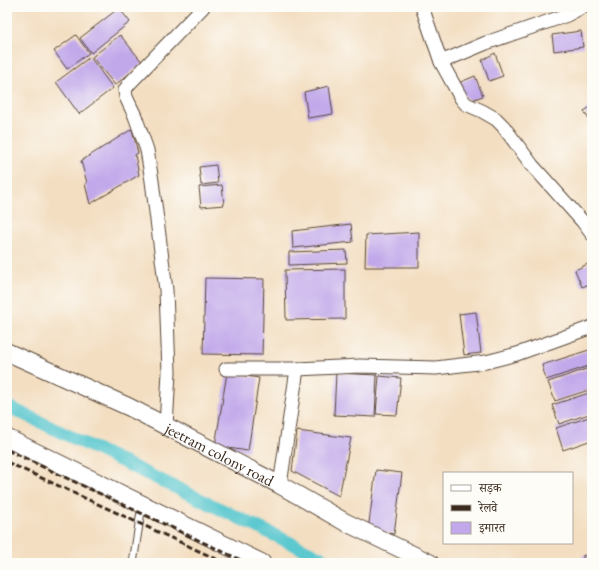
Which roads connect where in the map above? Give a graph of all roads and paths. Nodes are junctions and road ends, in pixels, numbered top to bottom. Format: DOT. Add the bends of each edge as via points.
graph roads {
  1 [pos="203,7"];
  2 [pos="422,7"];
  3 [pos="582,7"];
  4 [pos="566,11"];
  5 [pos="441,62"];
  6 [pos="592,234"];
  7 [pos="592,327"];
  8 [pos="7,352"];
  9 [pos="226,369"];
  10 [pos="297,369"];
  11 [pos="166,427"];
  12 [pos="7,438"];
  13 [pos="280,485"];
  14 [pos="142,504"];
  15 [pos="133,563"];
  16 [pos="262,563"];
  17 [pos="430,563"];
  1 -- 11 [label="street" via="125,90 147,150 166,290 169,372"];
  2 -- 5 [label="street"];
  3 -- 4 [label="street"];
  4 -- 5 [label="street"];
  5 -- 6 [label="street" via="466,104 486,113 503,126 532,165"];
  7 -- 10 [label="street" via="517,354 486,362 436,368 360,366"];
  8 -- 11 [label="street, jeetram colony road" via="129,407"];
  9 -- 10 [label="street"];
  10 -- 13 [label="street"];
  11 -- 13 [label="street, jeetram colony road"];
  12 -- 14 [label="street"];
  13 -- 17 [label="street, jeetram colony road" via="345,522"];
  14 -- 15 [label="lane"];
  14 -- 16 [label="street"];
}
